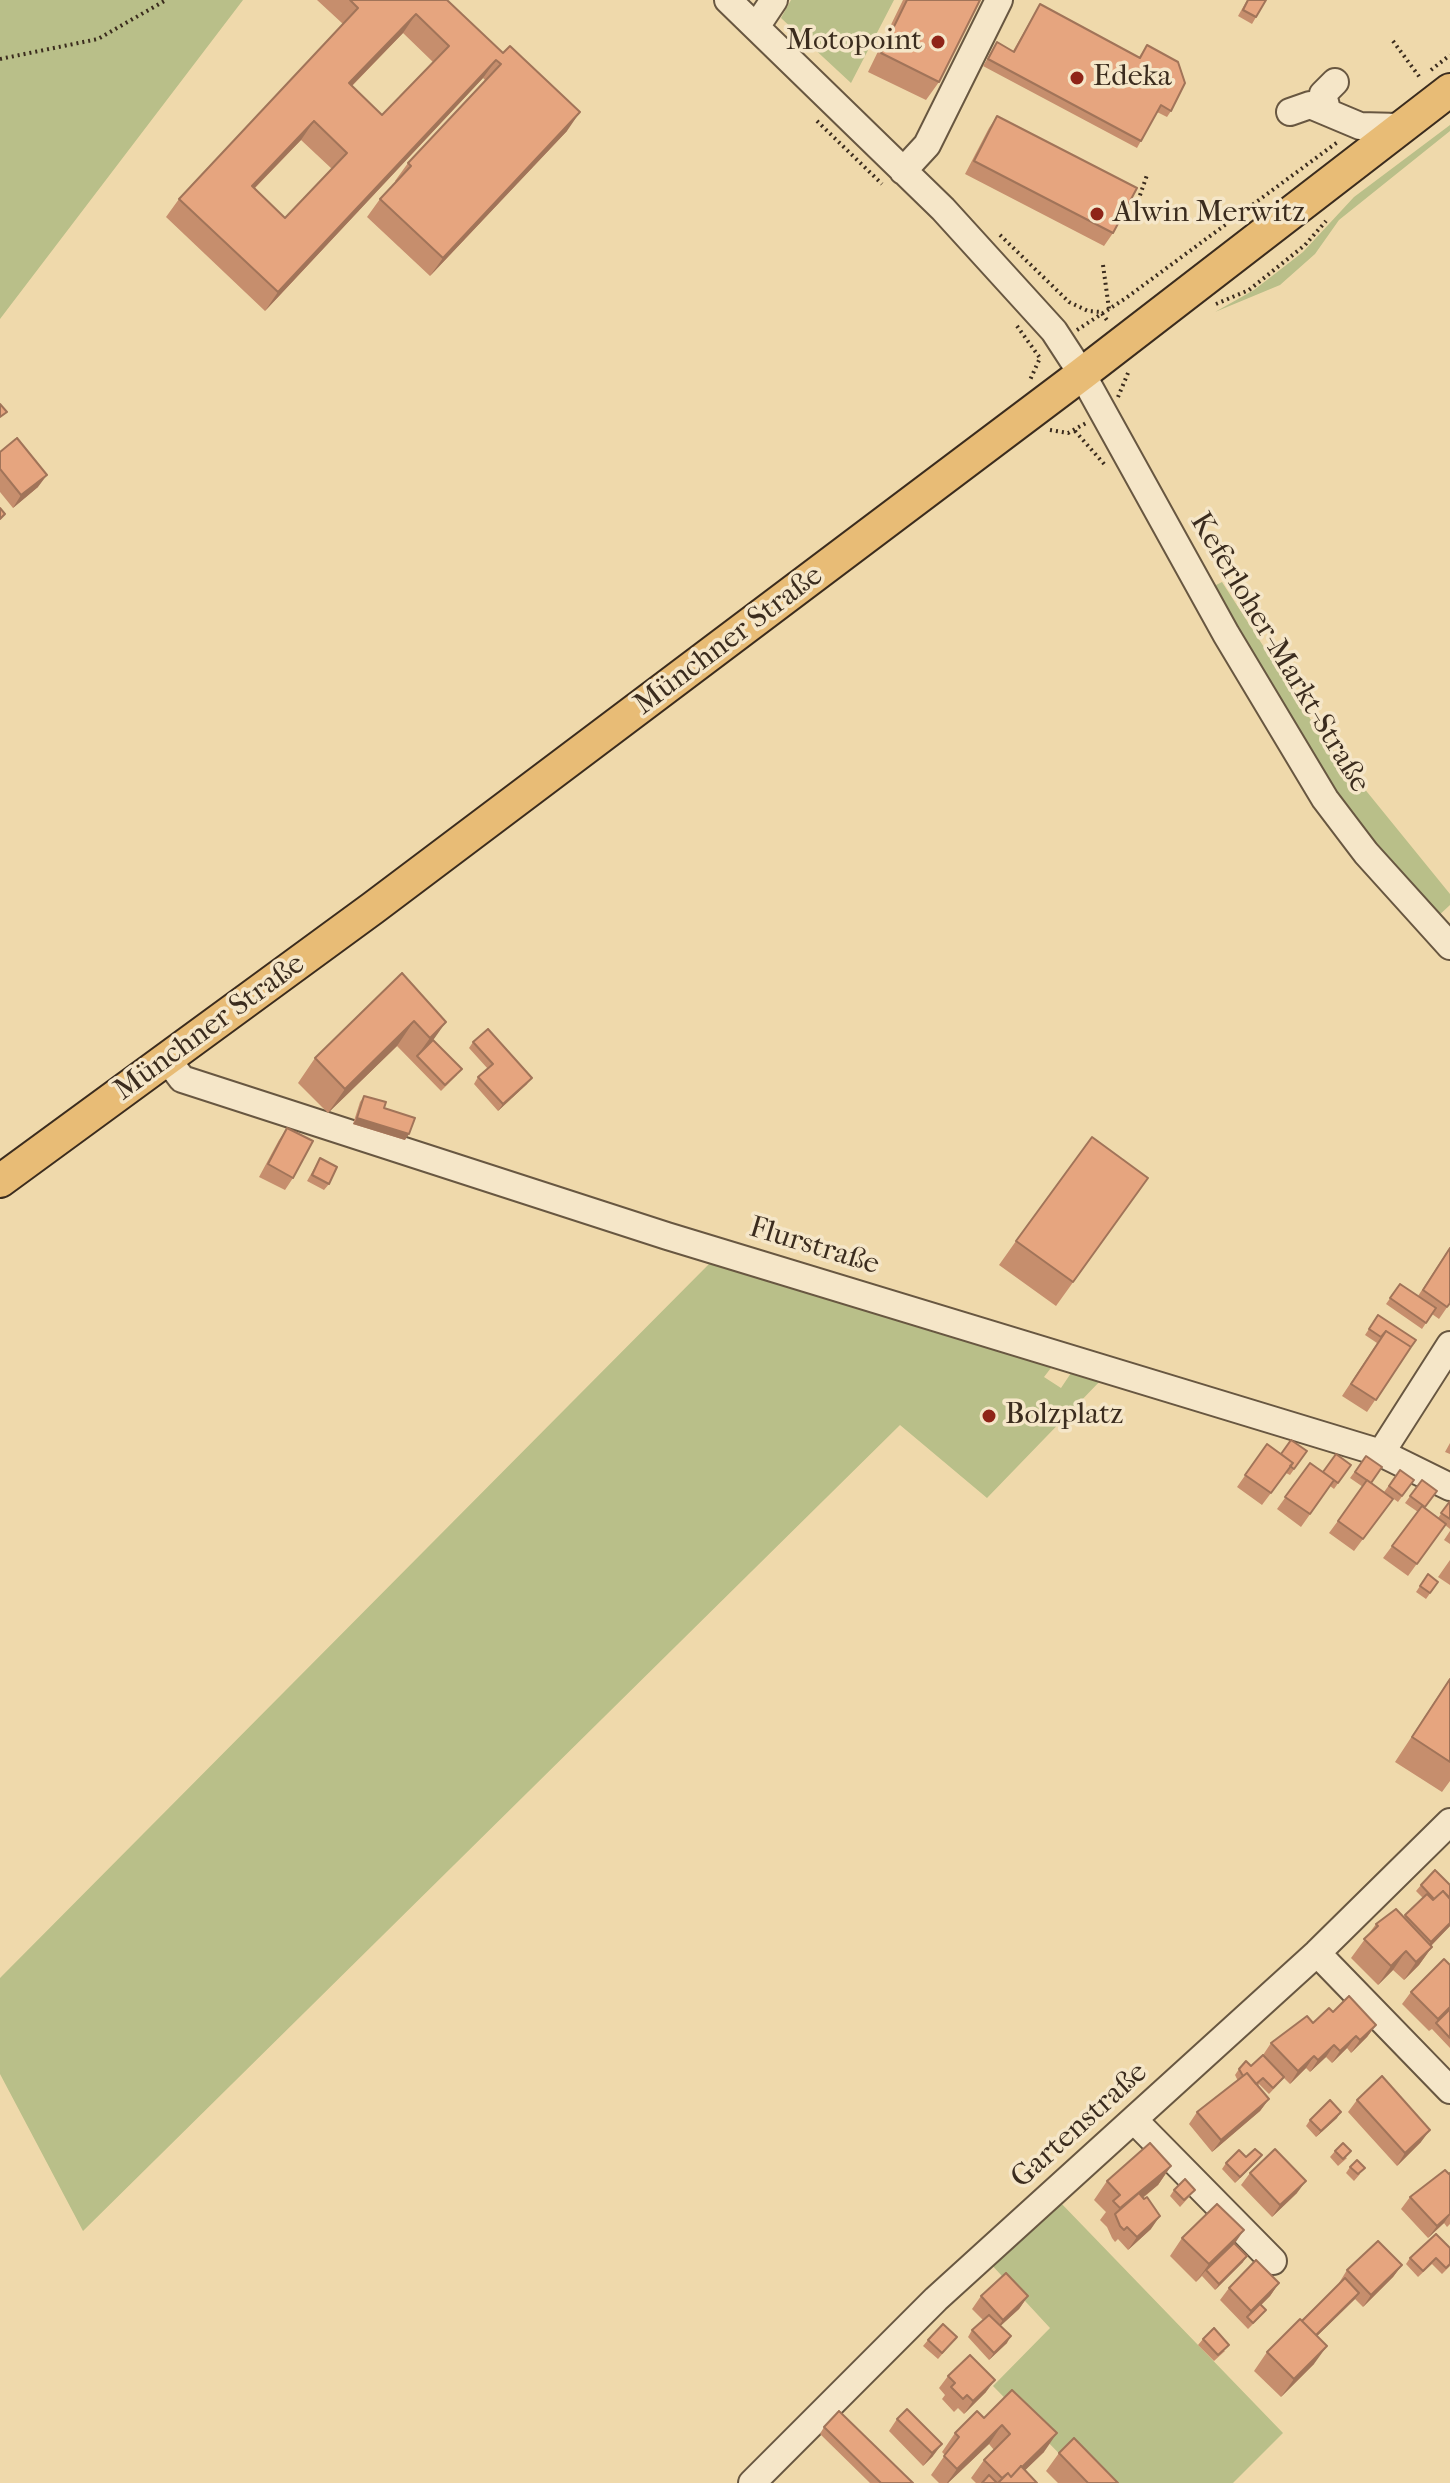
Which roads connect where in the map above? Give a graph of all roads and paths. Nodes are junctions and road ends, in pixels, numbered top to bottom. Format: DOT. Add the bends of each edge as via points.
graph roads {
  1 [pos="166,0"];
  2 [pos="728,0"];
  3 [pos="774,0"];
  4 [pos="999,0"];
  5 [pos="756,27"];
  6 [pos="1393,41"];
  7 [pos="1450,55"];
  8 [pos="0,59"];
  9 [pos="1335,82"];
  10 [pos="1435,84"];
  11 [pos="1408,88"];
  12 [pos="1327,110"];
  13 [pos="1290,112"];
  14 [pos="814,117"];
  15 [pos="1360,126"];
  16 [pos="1400,127"];
  17 [pos="1147,175"];
  18 [pos="895,180"];
  19 [pos="1138,201"];
  20 [pos="1295,246"];
  21 [pos="1298,251"];
  22 [pos="1103,265"];
  23 [pos="1254,278"];
  24 [pos="1258,283"];
  25 [pos="1109,309"];
  26 [pos="1012,319"];
  27 [pos="1061,341"];
  28 [pos="1040,358"];
  29 [pos="1082,374"];
  30 [pos="1040,420"];
  31 [pos="1075,431"];
  32 [pos="1450,946"];
  33 [pos="167,1059"];
  34 [pos="0,1181"];
  35 [pos="1450,1345"];
  36 [pos="1381,1453"];
  37 [pos="1450,1487"];
  38 [pos="1450,1822"];
  39 [pos="1317,1953"];
  40 [pos="1450,2090"];
  41 [pos="1134,2120"];
  42 [pos="1273,2261"];
  43 [pos="753,2481"];
  1 -- 8 [label="path" via="98,39"];
  2 -- 5 [label="street, Keferloher-Markt-Straße"];
  3 -- 5 [label="street"];
  4 -- 18 [label="street" via="927,145"];
  5 -- 18 [label="street, Keferloher-Markt-Straße"];
  6 -- 10 [label="path"];
  7 -- 10 [label="path"];
  9 -- 12 [label="street" via="1323,94"];
  10 -- 11 [label="path"];
  10 -- 16 [label="main road, Münchner Straße"];
  12 -- 13 [label="street" via="1310,105"];
  12 -- 15 [label="street"];
  14 -- 18 [label="path"];
  15 -- 16 [label="street"];
  15 -- 25 [label="path"];
  16 -- 29 [label="main road, Münchner Straße"];
  17 -- 19 [label="path"];
  18 -- 27 [label="street, Keferloher-Markt-Straße" via="985,253"];
  20 -- 21 [label="path"];
  22 -- 25 [label="path"];
  23 -- 24 [label="path"];
  25 -- 27 [label="path"];
  26 -- 28 [label="path"];
  27 -- 28 [label="path"];
  27 -- 29 [label="street, Keferloher-Markt-Straße"];
  28 -- 30 [label="path" via="1021,396"];
  29 -- 30 [label="main road, Münchner Straße"];
  29 -- 32 [label="street, Keferloher-Markt-Straße" via="1226,634 1325,799"];
  30 -- 31 [label="path"];
  30 -- 33 [label="main road, Münchner Straße" via="321,961"];
  33 -- 34 [label="main road, Münchner Straße"];
  33 -- 36 [label="street, Flurstraße" via="182,1079 667,1236"];
  35 -- 36 [label="street"];
  36 -- 37 [label="street, Flurstraße"];
  38 -- 39 [label="street, Gartenstraße"];
  39 -- 40 [label="street"];
  39 -- 41 [label="street, Gartenstraße"];
  41 -- 42 [label="street"];
  41 -- 43 [label="street, Gartenstraße" via="936,2299"];
}
